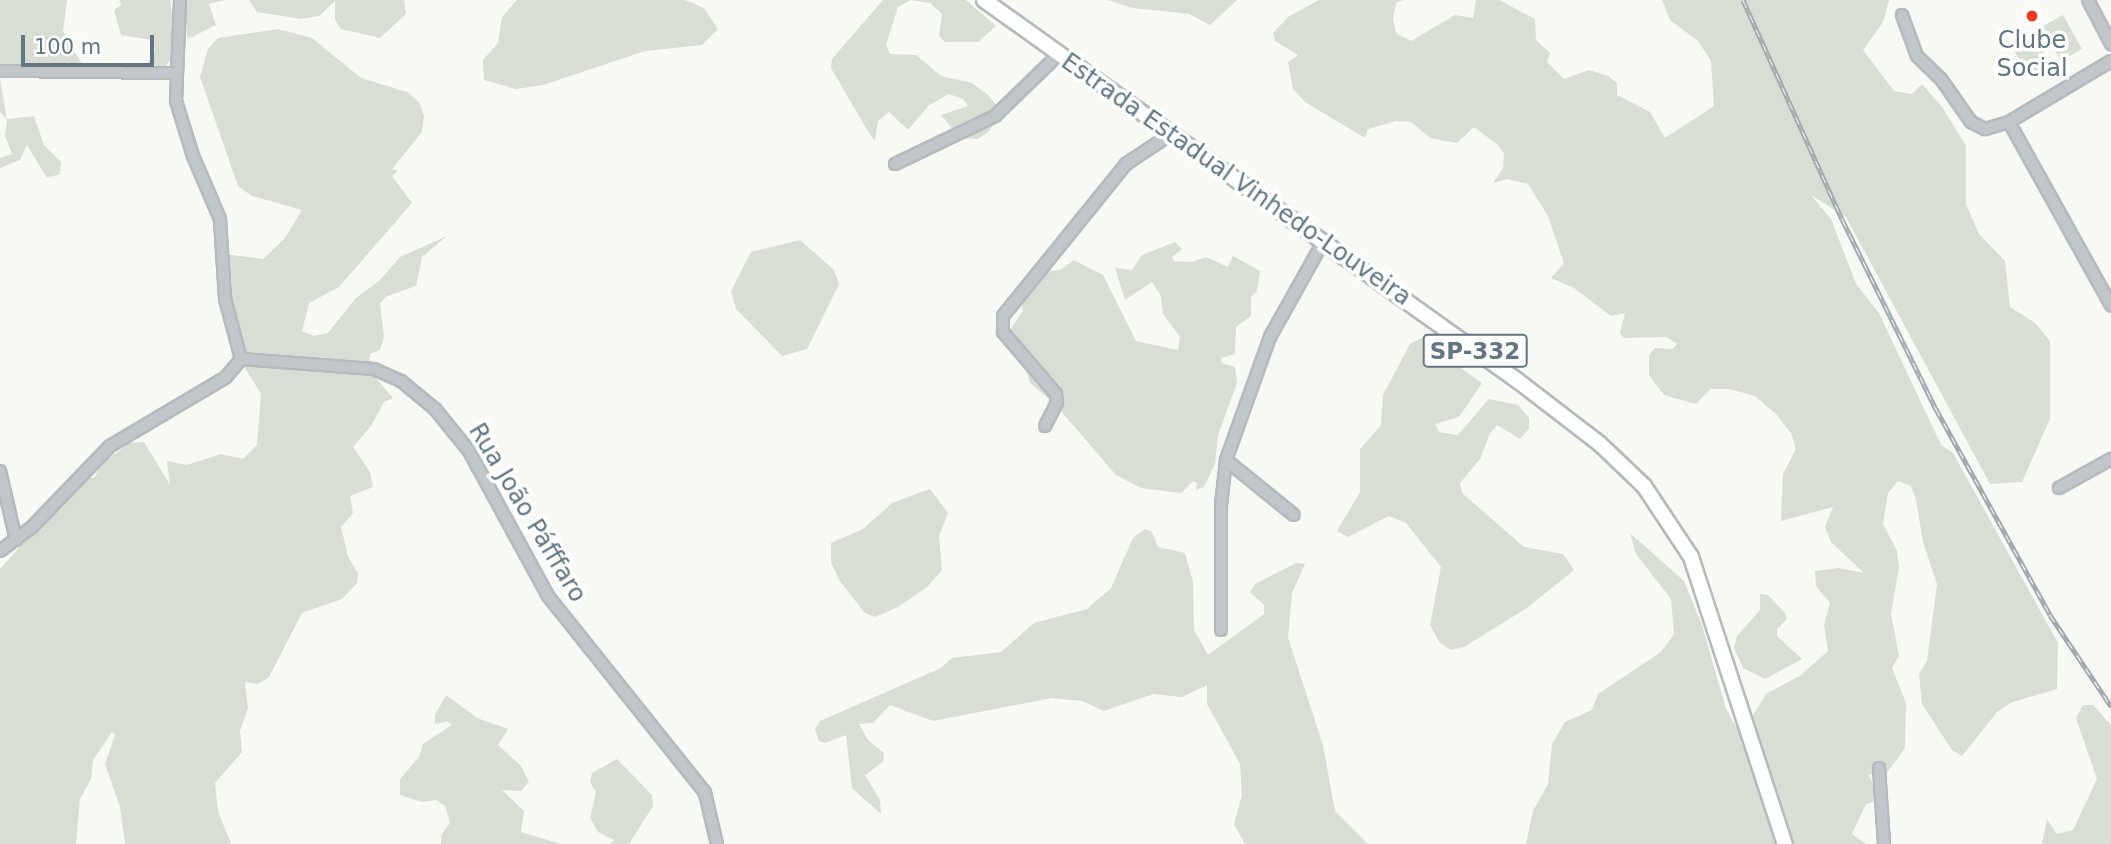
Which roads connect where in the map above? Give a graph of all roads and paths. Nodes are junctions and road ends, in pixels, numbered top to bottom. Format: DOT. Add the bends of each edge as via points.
graph roads {
  1 [pos="180,0"];
  2 [pos="984,0"];
  3 [pos="2088,0"];
  4 [pos="1902,15"];
  5 [pos="2111,44"];
  6 [pos="1059,54"];
  7 [pos="2111,61"];
  8 [pos="0,71"];
  9 [pos="176,73"];
  10 [pos="2010,121"];
  11 [pos="1171,134"];
  12 [pos="894,164"];
  13 [pos="1323,242"];
  14 [pos="2111,305"];
  15 [pos="241,359"];
  16 [pos="1045,426"];
  17 [pos="2111,459"];
  18 [pos="1226,460"];
  19 [pos="0,471"];
  20 [pos="2059,488"];
  21 [pos="1294,516"];
  22 [pos="16,540"];
  23 [pos="0,551"];
  24 [pos="1221,630"];
  25 [pos="1879,768"];
  26 [pos="717,844"];
  27 [pos="1785,844"];
  28 [pos="1884,844"];
  1 -- 9 [label="street"];
  2 -- 6 [label="main road, Estrada Estadual Vinhedo-Louveira / SP-332"];
  3 -- 5 [label="street"];
  4 -- 10 [label="street" via="1917,56 1941,79 1971,122 1985,129"];
  6 -- 11 [label="main road, Estrada Estadual Vinhedo-Louveira / SP-332"];
  6 -- 12 [label="street" via="995,116"];
  7 -- 10 [label="street"];
  8 -- 9 [label="street"];
  9 -- 15 [label="street" via="176,101 184,132 220,219 225,299"];
  10 -- 14 [label="street"];
  11 -- 13 [label="main road, Estrada Estadual Vinhedo-Louveira / SP-332"];
  11 -- 16 [label="street" via="1126,164 1003,316 1003,332 1056,394 1057,402"];
  13 -- 18 [label="street" via="1270,337"];
  13 -- 27 [label="main road, Estrada Estadual Vinhedo-Louveira / SP-332" via="1566,417 1644,486 1691,557"];
  15 -- 22 [label="street" via="226,377 110,446"];
  15 -- 26 [label="street, Rua João Páfffaro" via="374,369 401,381 435,409 469,451 548,596 705,793"];
  17 -- 20 [label="street"];
  18 -- 21 [label="street"];
  18 -- 24 [label="street" via="1221,505"];
  19 -- 22 [label="street"];
  22 -- 23 [label="street"];
  25 -- 28 [label="street"];
}
